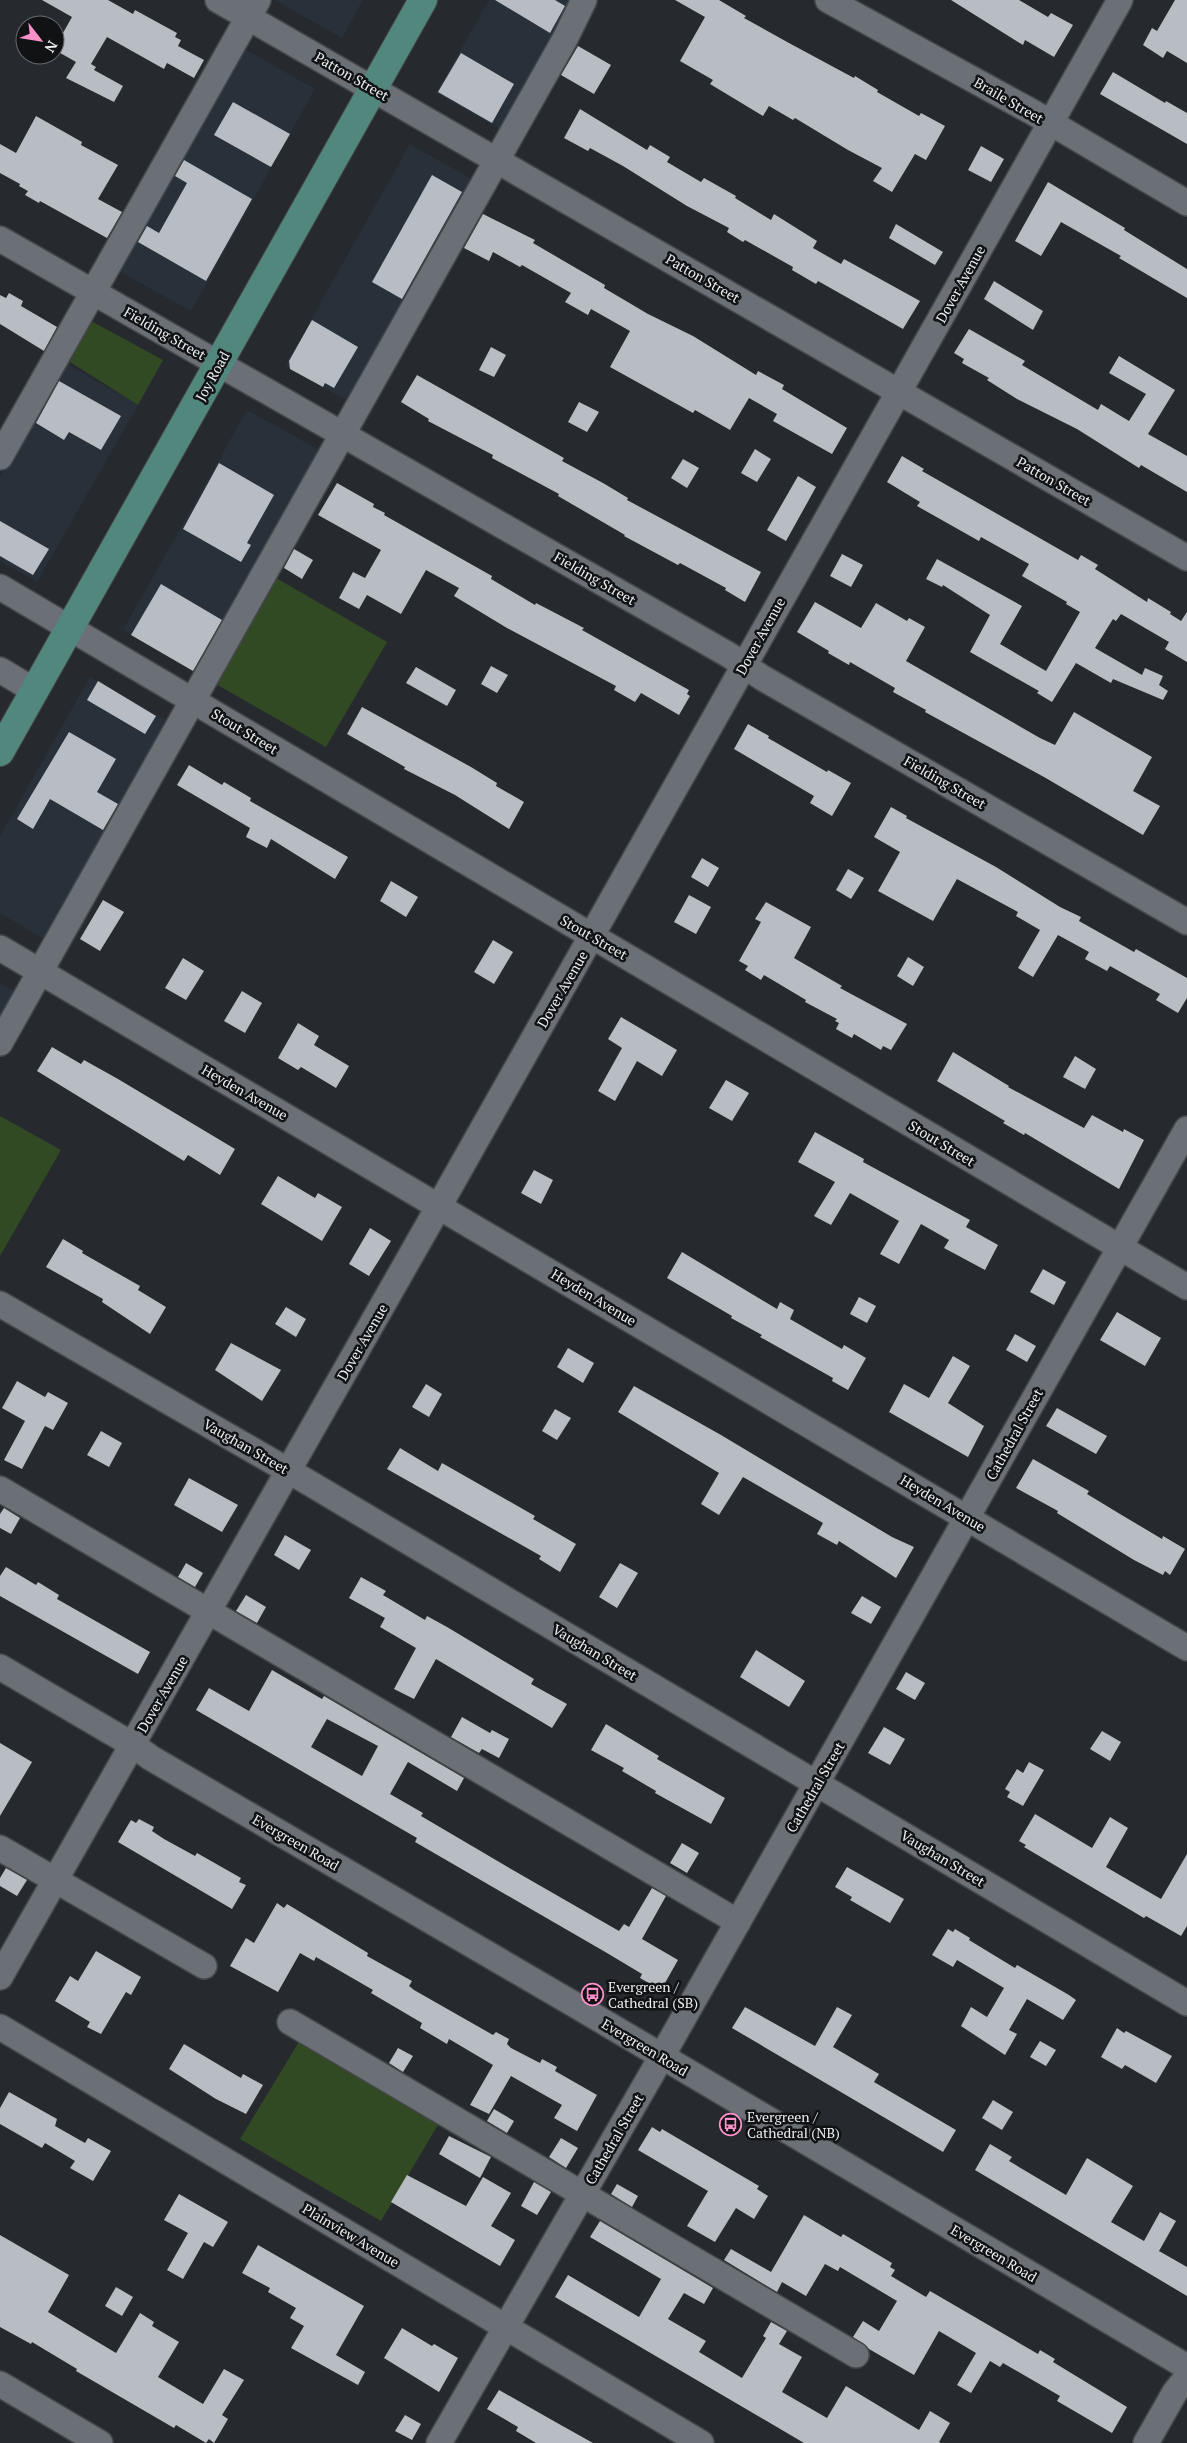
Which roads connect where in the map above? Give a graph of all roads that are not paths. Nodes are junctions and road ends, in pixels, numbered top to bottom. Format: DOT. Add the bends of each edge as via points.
graph roads {
  1 [pos="218,0"];
  2 [pos="423,0"];
  3 [pos="584,0"];
  4 [pos="828,0"];
  5 [pos="1120,0"];
  6 [pos="254,9"];
  7 [pos="374,89"];
  8 [pos="1050,124"];
  9 [pos="497,159"];
  10 [pos="1187,203"];
  11 [pos="0,239"];
  12 [pos="93,292"];
  13 [pos="219,363"];
  14 [pos="899,391"];
  15 [pos="342,434"];
  16 [pos="0,457"];
  17 [pos="1187,558"];
  18 [pos="0,587"];
  19 [pos="70,627"];
  20 [pos="2,653"];
  21 [pos="744,666"];
  22 [pos="34,691"];
  23 [pos="193,700"];
  24 [pos="0,752"];
  25 [pos="1187,922"];
  26 [pos="592,936"];
  27 [pos="0,948"];
  28 [pos="40,971"];
  29 [pos="0,1043"];
  30 [pos="1187,1129"];
  31 [pos="439,1206"];
  32 [pos="1120,1248"];
  33 [pos="1187,1288"];
  34 [pos="0,1304"];
  35 [pos="288,1471"];
  36 [pos="0,1489"];
  37 [pos="968,1517"];
  38 [pos="210,1610"];
  39 [pos="1187,1648"];
  40 [pos="0,1667"];
  41 [pos="133,1745"];
  42 [pos="817,1783"];
  43 [pos="0,1848"];
  44 [pos="56,1880"];
  45 [pos="738,1922"];
  46 [pos="204,1966"];
  47 [pos="0,1977"];
  48 [pos="1187,2004"];
  49 [pos="290,2022"];
  50 [pos="0,2027"];
  51 [pos="662,2056"];
  52 [pos="582,2194"];
  53 [pos="506,2327"];
  54 [pos="856,2355"];
  55 [pos="1187,2367"];
  56 [pos="1187,2376"];
  57 [pos="0,2384"];
  58 [pos="100,2443"];
  59 [pos="439,2443"];
  60 [pos="701,2443"];
  61 [pos="1146,2443"];
  1 -- 6 [label="street, Patton Street"];
  2 -- 7 [label="main road, Joy Road"];
  3 -- 9 [label="street"];
  4 -- 8 [label="street, Braile Street"];
  5 -- 8 [label="street, Dover Avenue"];
  6 -- 7 [label="street, Patton Street"];
  6 -- 12 [label="street"];
  7 -- 9 [label="street, Patton Street"];
  7 -- 13 [label="main road, Joy Road"];
  8 -- 10 [label="street, Braile Street"];
  8 -- 14 [label="street, Dover Avenue"];
  9 -- 14 [label="street, Patton Street"];
  9 -- 15 [label="street"];
  11 -- 12 [label="street, Fielding Street"];
  12 -- 13 [label="street, Fielding Street"];
  12 -- 16 [label="street"];
  13 -- 15 [label="street, Fielding Street"];
  13 -- 19 [label="main road, Joy Road"];
  14 -- 17 [label="street, Patton Street"];
  14 -- 21 [label="street, Dover Avenue"];
  15 -- 21 [label="street, Fielding Street"];
  15 -- 23 [label="street"];
  18 -- 19 [label="street, Stout Street"];
  19 -- 22 [label="main road, Joy Road"];
  19 -- 23 [label="street, Stout Street"];
  20 -- 22 [label="street" via="0,670"];
  21 -- 25 [label="street, Fielding Street"];
  21 -- 26 [label="street, Dover Avenue"];
  22 -- 24 [label="main road, Joy Road"];
  23 -- 26 [label="street, Stout Street"];
  23 -- 28 [label="street"];
  26 -- 31 [label="street, Dover Avenue"];
  26 -- 32 [label="street, Stout Street"];
  27 -- 28 [label="street, Heyden Avenue"];
  28 -- 29 [label="street"];
  28 -- 31 [label="street, Heyden Avenue"];
  30 -- 32 [label="street, Cathedral Street"];
  31 -- 35 [label="street, Dover Avenue"];
  31 -- 37 [label="street, Heyden Avenue"];
  32 -- 33 [label="street, Stout Street"];
  32 -- 37 [label="street, Cathedral Street"];
  34 -- 35 [label="street, Vaughan Street"];
  35 -- 38 [label="street, Dover Avenue"];
  35 -- 42 [label="street, Vaughan Street"];
  36 -- 38 [label="street"];
  37 -- 39 [label="street, Heyden Avenue"];
  37 -- 42 [label="street, Cathedral Street"];
  38 -- 41 [label="street, Dover Avenue"];
  38 -- 45 [label="street"];
  40 -- 41 [label="street, Evergreen Road"];
  41 -- 44 [label="street, Dover Avenue"];
  41 -- 51 [label="street, Evergreen Road"];
  42 -- 45 [label="street, Cathedral Street"];
  42 -- 48 [label="street, Vaughan Street"];
  43 -- 44 [label="street"];
  44 -- 46 [label="street"];
  44 -- 47 [label="street, Dover Avenue"];
  45 -- 51 [label="street, Cathedral Street"];
  49 -- 52 [label="street"];
  50 -- 53 [label="street, Plainview Avenue"];
  51 -- 52 [label="street, Cathedral Street"];
  51 -- 55 [label="street, Evergreen Road"];
  52 -- 53 [label="street, Cathedral Street"];
  52 -- 54 [label="street"];
  53 -- 59 [label="street, Cathedral Street"];
  53 -- 60 [label="street, Plainview Avenue"];
  56 -- 61 [label="street"];
  57 -- 58 [label="street"];
}
